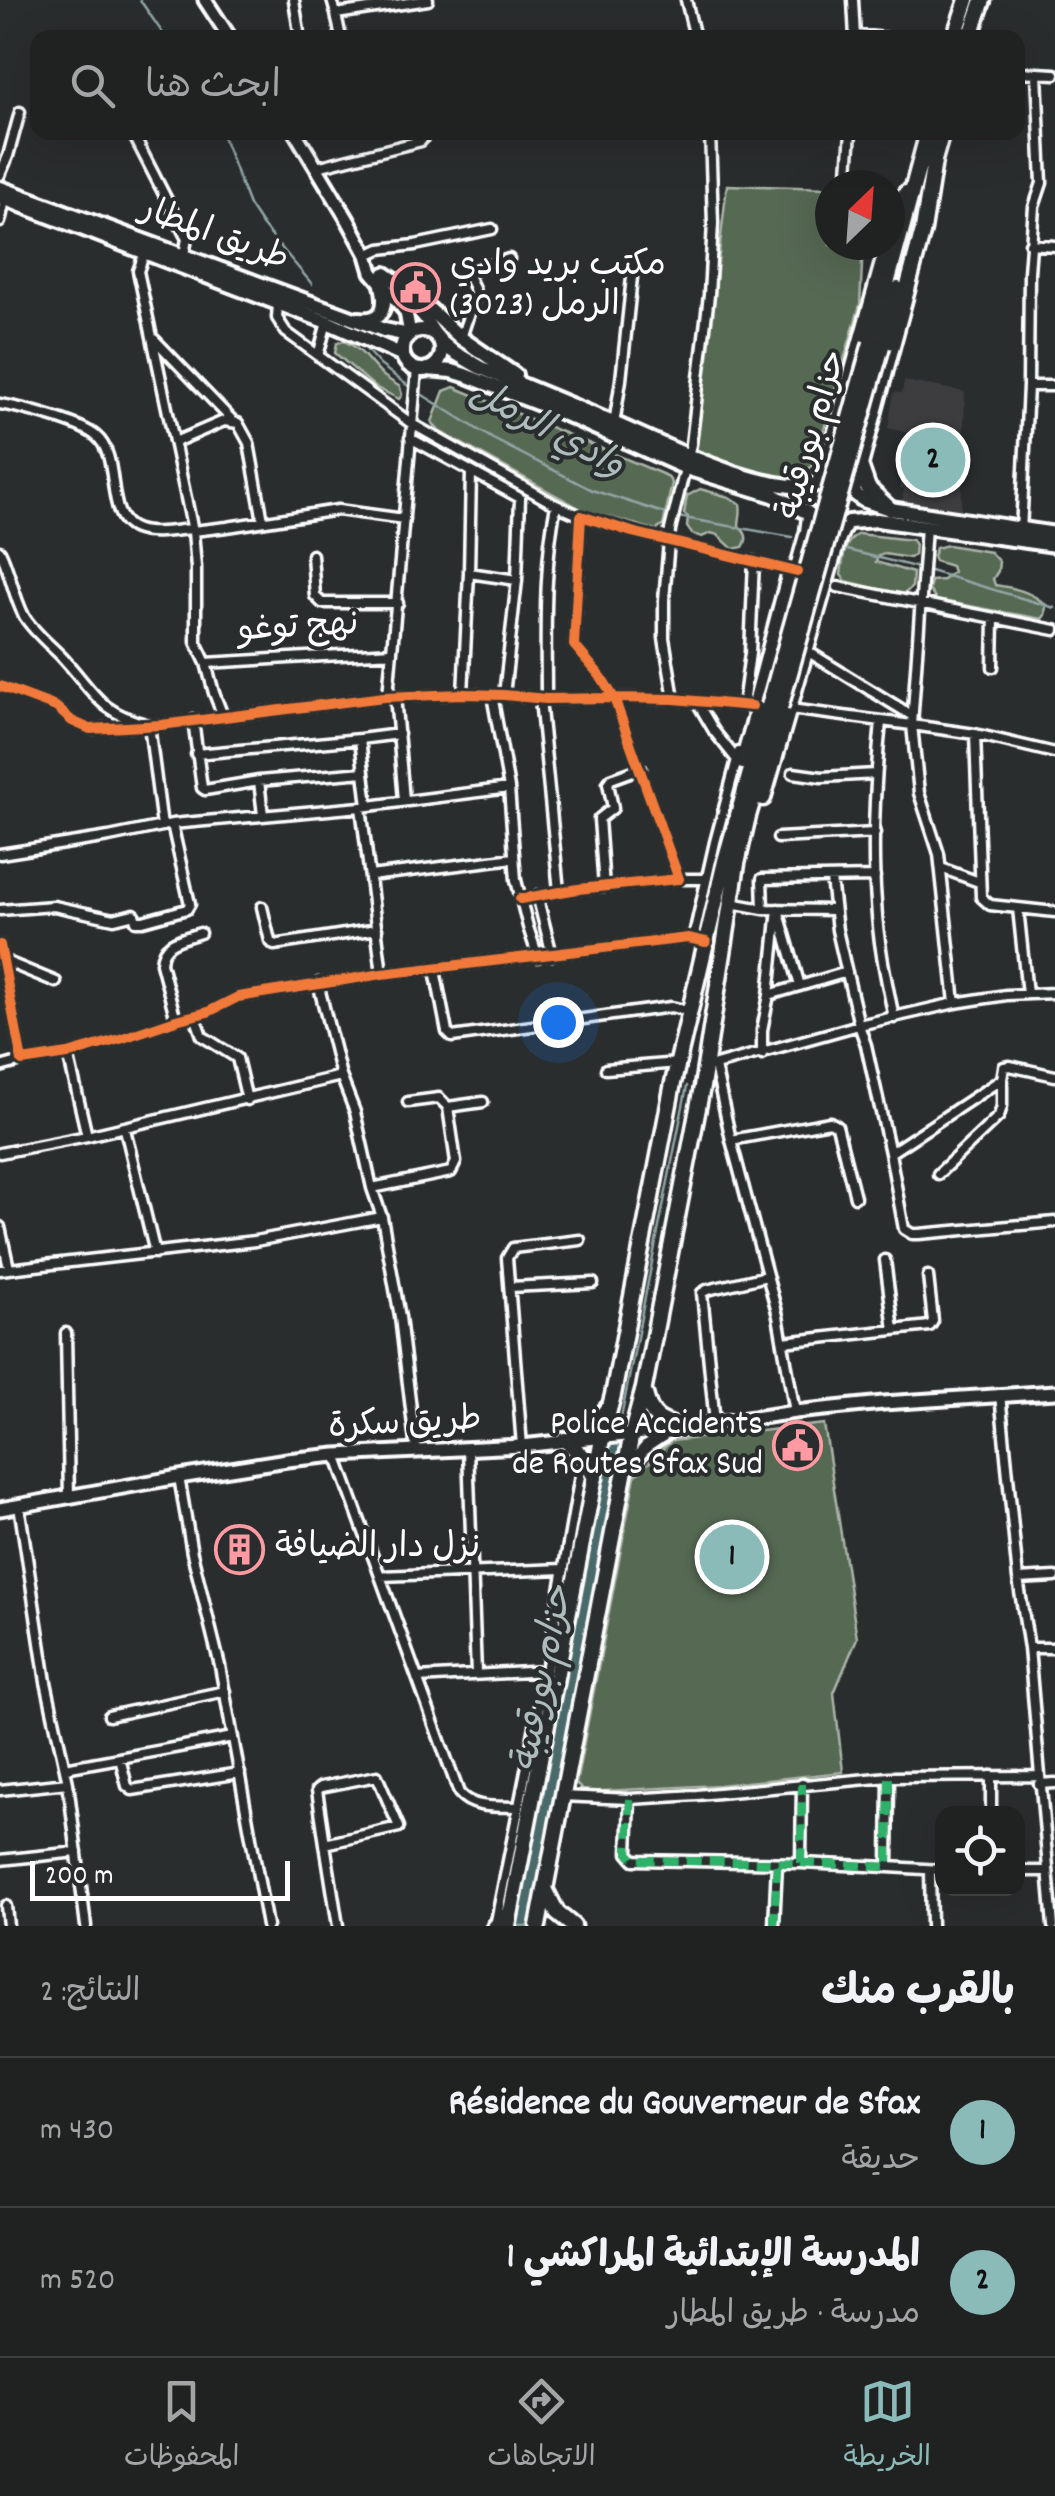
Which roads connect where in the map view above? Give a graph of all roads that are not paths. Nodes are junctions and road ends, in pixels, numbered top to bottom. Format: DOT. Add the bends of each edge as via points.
graph roads {
  1 [pos="205,0"];
  2 [pos="294,0"];
  3 [pos="332,0"];
  4 [pos="428,0"];
  5 [pos="686,0"];
  6 [pos="853,0"];
  7 [pos="967,0"];
  8 [pos="983,0"];
  9 [pos="336,14"];
  10 [pos="225,30"];
  11 [pos="299,30"];
  12 [pos="339,30"];
  13 [pos="693,30"];
  14 [pos="855,30"];
  15 [pos="957,30"];
  16 [pos="973,30"];
  17 [pos="1025,73"];
  18 [pos="1037,74"];
  19 [pos="1055,74"];
  20 [pos="20,112"];
  21 [pos="136,140"];
  22 [pos="300,140"];
  23 [pos="422,140"];
  24 [pos="710,140"];
  25 [pos="850,140"];
  26 [pos="928,140"];
  27 [pos="938,140"];
  28 [pos="928,158"];
  29 [pos="317,168"];
  30 [pos="848,170"];
  31 [pos="0,175"];
  32 [pos="905,193"];
  33 [pos="2,195"];
  34 [pos="0,222"];
  35 [pos="492,230"];
  36 [pos="1030,244"];
  37 [pos="1055,246"];
  38 [pos="144,252"];
  39 [pos="367,255"];
  40 [pos="509,258"];
  41 [pos="884,260"];
  42 [pos="182,262"];
  43 [pos="632,277"];
  44 [pos="384,280"];
  45 [pos="278,304"];
  46 [pos="350,317"];
  47 [pos="327,322"];
  48 [pos="410,335"];
  49 [pos="152,336"];
  50 [pos="461,338"];
  51 [pos="438,339"];
  52 [pos="403,355"];
  53 [pos="318,356"];
  54 [pos="422,369"];
  55 [pos="1028,386"];
  56 [pos="1055,386"];
  57 [pos="0,404"];
  58 [pos="570,405"];
  59 [pos="232,420"];
  60 [pos="412,424"];
  61 [pos="614,424"];
  62 [pos="410,438"];
  63 [pos="175,442"];
  64 [pos="687,462"];
  65 [pos="860,462"];
  66 [pos="471,472"];
  67 [pos="818,483"];
  68 [pos="526,488"];
  69 [pos="854,493"];
  70 [pos="520,498"];
  71 [pos="556,505"];
  72 [pos="890,508"];
  73 [pos="809,515"];
  74 [pos="581,516"];
  75 [pos="404,520"];
  76 [pos="263,521"];
  77 [pos="847,524"];
  78 [pos="961,526"];
  79 [pos="926,527"];
  80 [pos="192,530"];
  81 [pos="1055,534"];
  82 [pos="1021,535"];
  83 [pos="669,542"];
  84 [pos="1055,545"];
  85 [pos="0,551"];
  86 [pos="312,554"];
  87 [pos="754,561"];
  88 [pos="792,571"];
  89 [pos="470,573"];
  90 [pos="517,580"];
  91 [pos="838,587"];
  92 [pos="398,602"];
  93 [pos="920,605"];
  94 [pos="994,619"];
  95 [pos="1055,630"];
  96 [pos="806,651"];
  97 [pos="392,652"];
  98 [pos="206,662"];
  99 [pos="993,667"];
  100 [pos="0,686"];
  101 [pos="462,694"];
  102 [pos="492,695"];
  103 [pos="504,695"];
  104 [pos="392,696"];
  105 [pos="614,698"];
  106 [pos="543,699"];
  107 [pos="674,700"];
  108 [pos="697,702"];
  109 [pos="747,706"];
  110 [pos="780,708"];
  111 [pos="223,716"];
  112 [pos="192,720"];
  113 [pos="911,720"];
  114 [pos="882,722"];
  115 [pos="149,725"];
  116 [pos="398,734"];
  117 [pos="975,734"];
  118 [pos="360,740"];
  119 [pos="1055,753"];
  120 [pos="196,754"];
  121 [pos="737,760"];
  122 [pos="641,768"];
  123 [pos="364,772"];
  124 [pos="793,773"];
  125 [pos="876,774"];
  126 [pos="259,781"];
  127 [pos="509,788"];
  128 [pos="404,800"];
  129 [pos="365,806"];
  130 [pos="264,815"];
  131 [pos="167,825"];
  132 [pos="874,833"];
  133 [pos="778,838"];
  134 [pos="0,854"];
  135 [pos="514,858"];
  136 [pos="940,868"];
  137 [pos="370,876"];
  138 [pos="875,877"];
  139 [pos="679,879"];
  140 [pos="830,879"];
  141 [pos="714,880"];
  142 [pos="980,882"];
  143 [pos="604,887"];
  144 [pos="558,891"];
  145 [pos="537,896"];
  146 [pos="520,899"];
  147 [pos="731,904"];
  148 [pos="262,907"];
  149 [pos="1018,908"];
  150 [pos="763,909"];
  151 [pos="778,909"];
  152 [pos="0,910"];
  153 [pos="834,910"];
  154 [pos="1055,912"];
  155 [pos="376,929"];
  156 [pos="200,933"];
  157 [pos="700,940"];
  158 [pos="0,944"];
  159 [pos="552,955"];
  160 [pos="538,957"];
  161 [pos="1,960"];
  162 [pos="435,970"];
  163 [pos="848,972"];
  164 [pos="382,974"];
  165 [pos="56,982"];
  166 [pos="318,983"];
  167 [pos="800,986"];
  168 [pos="1055,993"];
  169 [pos="1027,994"];
  170 [pos="769,995"];
  171 [pos="955,1003"];
  172 [pos="690,1011"];
  173 [pos="195,1016"];
  174 [pos="894,1018"];
  175 [pos="176,1020"];
  176 [pos="859,1025"];
  177 [pos="68,1054"];
  178 [pos="762,1054"];
  179 [pos="22,1061"];
  180 [pos="678,1063"];
  181 [pos="0,1066"];
  182 [pos="710,1067"];
  183 [pos="606,1068"];
  184 [pos="341,1076"];
  185 [pos="1055,1076"];
  186 [pos="1002,1080"];
  187 [pos="247,1100"];
  188 [pos="408,1102"];
  189 [pos="484,1102"];
  190 [pos="448,1106"];
  191 [pos="125,1129"];
  192 [pos="87,1136"];
  193 [pos="731,1140"];
  194 [pos="0,1153"];
  195 [pos="890,1153"];
  196 [pos="938,1174"];
  197 [pos="372,1188"];
  198 [pos="855,1197"];
  199 [pos="382,1216"];
  200 [pos="1055,1222"];
  201 [pos="0,1227"];
  202 [pos="580,1240"];
  203 [pos="155,1253"];
  204 [pos="885,1260"];
  205 [pos="4,1269"];
  206 [pos="767,1276"];
  207 [pos="928,1276"];
  208 [pos="593,1284"];
  209 [pos="510,1287"];
  210 [pos="894,1330"];
  211 [pos="66,1333"];
  212 [pos="783,1342"];
  213 [pos="644,1388"];
  214 [pos="1055,1392"];
  215 [pos="1000,1394"];
  216 [pos="613,1395"];
  217 [pos="795,1412"];
  218 [pos="715,1423"];
  219 [pos="676,1429"];
  220 [pos="632,1433"];
  221 [pos="602,1437"];
  222 [pos="565,1440"];
  223 [pos="522,1446"];
  224 [pos="468,1449"];
  225 [pos="416,1452"];
  226 [pos="336,1455"];
  227 [pos="583,1456"];
  228 [pos="627,1469"];
  229 [pos="178,1477"];
  230 [pos="595,1479"];
  231 [pos="69,1498"];
  232 [pos="19,1505"];
  233 [pos="0,1509"];
  234 [pos="564,1569"];
  235 [pos="474,1573"];
  236 [pos="380,1576"];
  237 [pos="1055,1578"];
  238 [pos="1018,1579"];
  239 [pos="1030,1648"];
  240 [pos="1055,1648"];
  241 [pos="546,1670"];
  242 [pos="476,1674"];
  243 [pos="417,1678"];
  244 [pos="224,1691"];
  245 [pos="110,1716"];
  246 [pos="234,1737"];
  247 [pos="120,1758"];
  248 [pos="65,1768"];
  249 [pos="240,1773"];
  250 [pos="889,1776"];
  251 [pos="991,1776"];
  252 [pos="1039,1780"];
  253 [pos="68,1783"];
  254 [pos="1055,1783"];
  255 [pos="802,1784"];
  256 [pos="0,1790"];
  257 [pos="562,1796"];
  258 [pos="630,1799"];
  259 [pos="991,1806"];
  260 [pos="519,1808"];
  261 [pos="325,1844"];
  262 [pos="78,1852"];
  263 [pos="0,1860"];
  264 [pos="777,1863"];
  265 [pos="802,1863"];
  266 [pos="888,1867"];
  267 [pos="930,1870"];
  268 [pos="935,1870"];
  269 [pos="1025,1870"];
  270 [pos="1048,1871"];
  271 [pos="545,1889"];
  272 [pos="6,1906"];
  273 [pos="511,1909"];
  274 [pos="8,1926"];
  275 [pos="86,1926"];
  276 [pos="267,1926"];
  277 [pos="338,1926"];
  278 [pos="494,1926"];
  279 [pos="508,1926"];
  280 [pos="538,1926"];
  281 [pos="573,1926"];
  282 [pos="774,1926"];
  283 [pos="931,1926"];
  284 [pos="1053,1926"];
  1 -- 10 [label="main road"];
  2 -- 11 [label="street"];
  3 -- 9 [label="street"];
  4 -- 9 [label="street"];
  5 -- 13 [label="street"];
  6 -- 14 [label="street"];
  7 -- 15 [label="highway"];
  8 -- 16 [label="highway"];
  9 -- 12 [label="street"];
  17 -- 18 [label="street"];
  18 -- 19 [label="street"];
  18 -- 36 [label="street" via="1042,183"];
  20 -- 31 [label="street"];
  21 -- 42 [label="street" via="187,238"];
  22 -- 29 [label="main road"];
  23 -- 29 [label="street"];
  24 -- 64 [label="street" via="712,257"];
  25 -- 30 [label="street"];
  26 -- 28 [label="highway, حزام بورقيبة"];
  27 -- 28 [label="highway, حزام بورقيبة"];
  28 -- 32 [label="highway"];
  28 -- 65 [label="highway" via="923,230"];
  28 -- 110 [label="highway, حزام بورقيبة, bridge"];
  29 -- 39 [label="main road"];
  33 -- 34 [label="street"];
  33 -- 38 [label="main road, طريق المطار"];
  33 -- 42 [label="main road, طريق المطار"];
  35 -- 39 [label="street"];
  36 -- 37 [label="street"];
  36 -- 55 [label="street"];
  38 -- 42 [label="main road, طريق المطار"];
  38 -- 49 [label="street" via="138,271"];
  39 -- 44 [label="main road" via="372,272"];
  40 -- 50 [label="street" via="468,272 476,290"];
  41 -- 67 [label="highway"];
  42 -- 45 [label="main road, طريق المطار"];
  42 -- 46 [label="main road, طريق المطار"];
  43 -- 61 [label="street"];
  44 -- 46 [label="main road" via="380,314"];
  44 -- 48 [label="main road" via="406,312"];
  44 -- 50 [label="main road" via="408,290"];
  44 -- 51 [label="main road" via="416,307"];
  45 -- 47 [label="main road, طريق المطار"];
  45 -- 53 [label="street" via="279,324"];
  46 -- 48 [label="main road, طريق المطار"];
  47 -- 52 [label="main road, طريق المطار"];
  47 -- 53 [label="street"];
  48 -- 51 [label="main road" via="424,331"];
  48 -- 52 [label="main road"];
  49 -- 59 [label="street"];
  49 -- 63 [label="street"];
  50 -- 58 [label="main road"];
  51 -- 54 [label="main road" via="440,358"];
  51 -- 58 [label="main road" via="479,366"];
  52 -- 54 [label="main road"];
  53 -- 60 [label="street"];
  54 -- 60 [label="street"];
  54 -- 64 [label="main road" via="452,370"];
  55 -- 56 [label="street"];
  55 -- 82 [label="street"];
  57 -- 80 [label="street" via="94,434 104,445 124,523 144,532"];
  58 -- 61 [label="main road"];
  59 -- 63 [label="street"];
  59 -- 76 [label="street" via="249,442"];
  60 -- 62 [label="street"];
  60 -- 68 [label="street"];
  61 -- 64 [label="main road"];
  62 -- 66 [label="street"];
  62 -- 75 [label="street"];
  63 -- 80 [label="street"];
  64 -- 67 [label="main road" via="776,484"];
  64 -- 73 [label="main road"];
  64 -- 83 [label="street"];
  65 -- 69 [label="highway"];
  65 -- 72 [label="highway" via="868,488"];
  66 -- 70 [label="street"];
  66 -- 89 [label="street"];
  67 -- 69 [label="main road" via="835,479"];
  67 -- 73 [label="main road" via="808,495"];
  68 -- 70 [label="street"];
  68 -- 71 [label="street"];
  69 -- 72 [label="main road"];
  69 -- 77 [label="main road" via="856,510"];
  70 -- 90 [label="street"];
  71 -- 74 [label="street"];
  71 -- 106 [label="street"];
  72 -- 78 [label="main road"];
  73 -- 77 [label="main road" via="824,528"];
  73 -- 88 [label="highway"];
  74 -- 83 [label="street"];
  74 -- 105 [label="street" via="574,641"];
  75 -- 76 [label="street" via="338,510"];
  75 -- 92 [label="street"];
  76 -- 80 [label="street"];
  77 -- 79 [label="main road" via="877,520"];
  77 -- 96 [label="highway"];
  78 -- 79 [label="main road"];
  78 -- 82 [label="main road"];
  79 -- 93 [label="street"];
  80 -- 98 [label="street" via="195,634"];
  81 -- 82 [label="main road"];
  82 -- 84 [label="main road"];
  83 -- 87 [label="street"];
  83 -- 107 [label="street" via="663,626"];
  85 -- 115 [label="street" via="34,629 101,703"];
  86 -- 92 [label="street" via="315,596 322,602"];
  87 -- 88 [label="street"];
  87 -- 109 [label="street"];
  88 -- 109 [label="street"];
  88 -- 141 [label="highway"];
  89 -- 90 [label="street"];
  89 -- 101 [label="street"];
  90 -- 103 [label="street"];
  91 -- 93 [label="street"];
  92 -- 97 [label="street"];
  93 -- 94 [label="street"];
  93 -- 113 [label="street"];
  94 -- 95 [label="street"];
  94 -- 99 [label="street"];
  96 -- 110 [label="highway"];
  96 -- 113 [label="street"];
  97 -- 98 [label="street, نهج توغو"];
  97 -- 104 [label="street"];
  98 -- 111 [label="street"];
  100 -- 115 [label="street" via="56,707 90,729"];
  101 -- 102 [label="street"];
  101 -- 104 [label="street"];
  102 -- 103 [label="street"];
  102 -- 127 [label="street"];
  103 -- 106 [label="street"];
  104 -- 111 [label="street"];
  104 -- 116 [label="street"];
  105 -- 106 [label="street"];
  105 -- 107 [label="street"];
  105 -- 122 [label="street"];
  106 -- 144 [label="street"];
  107 -- 108 [label="street"];
  108 -- 109 [label="street"];
  108 -- 121 [label="street"];
  109 -- 121 [label="street"];
  110 -- 114 [label="street"];
  110 -- 141 [label="highway, حزام بورقيبة"];
  110 -- 147 [label="highway, حزام بورقيبة"];
  111 -- 112 [label="street"];
  112 -- 115 [label="street"];
  112 -- 120 [label="street"];
  113 -- 114 [label="street"];
  113 -- 117 [label="street"];
  113 -- 136 [label="street" via="919,793"];
  114 -- 125 [label="street"];
  115 -- 131 [label="street"];
  116 -- 118 [label="street"];
  116 -- 128 [label="street"];
  117 -- 119 [label="street"];
  117 -- 142 [label="street"];
  118 -- 120 [label="street"];
  118 -- 123 [label="street"];
  120 -- 126 [label="street" via="203,789"];
  121 -- 141 [label="street"];
  122 -- 139 [label="street"];
  122 -- 143 [label="street" via="608,783 613,808 599,819"];
  123 -- 126 [label="street"];
  123 -- 129 [label="street"];
  124 -- 125 [label="street"];
  125 -- 132 [label="street"];
  126 -- 130 [label="street"];
  127 -- 128 [label="street"];
  127 -- 135 [label="street"];
  128 -- 129 [label="street"];
  129 -- 130 [label="street"];
  129 -- 137 [label="street"];
  130 -- 131 [label="street"];
  131 -- 134 [label="street"];
  131 -- 152 [label="street" via="187,909 143,922 134,914 114,918 54,906"];
  132 -- 133 [label="street"];
  132 -- 138 [label="street"];
  135 -- 137 [label="street"];
  135 -- 146 [label="street"];
  136 -- 142 [label="street"];
  136 -- 171 [label="street"];
  137 -- 155 [label="street"];
  138 -- 140 [label="street"];
  138 -- 174 [label="street"];
  139 -- 141 [label="street"];
  139 -- 143 [label="street"];
  140 -- 150 [label="street" via="762,879"];
  140 -- 153 [label="street"];
  141 -- 157 [label="highway, حزام بورقيبة"];
  142 -- 149 [label="street" via="986,902"];
  143 -- 144 [label="street"];
  144 -- 145 [label="street"];
  145 -- 146 [label="street"];
  145 -- 159 [label="street"];
  146 -- 160 [label="street"];
  147 -- 150 [label="street"];
  147 -- 182 [label="highway, حزام بورقيبة"];
  148 -- 155 [label="street" via="274,945"];
  149 -- 154 [label="street"];
  149 -- 169 [label="street"];
  150 -- 151 [label="street"];
  151 -- 153 [label="street"];
  151 -- 167 [label="street"];
  151 -- 170 [label="street"];
  153 -- 163 [label="street"];
  155 -- 164 [label="street"];
  156 -- 175 [label="street" via="169,944 162,954"];
  157 -- 159 [label="street"];
  157 -- 172 [label="highway, حزام بورقيبة"];
  158 -- 161 [label="street"];
  159 -- 160 [label="street"];
  160 -- 162 [label="street"];
  161 -- 165 [label="street"];
  161 -- 179 [label="street"];
  162 -- 164 [label="street"];
  162 -- 172 [label="street" via="452,1037 671,1007"];
  163 -- 167 [label="street"];
  163 -- 176 [label="street"];
  164 -- 166 [label="street"];
  166 -- 173 [label="street" via="238,998"];
  166 -- 184 [label="street"];
  167 -- 170 [label="street"];
  168 -- 169 [label="street"];
  169 -- 171 [label="street"];
  170 -- 178 [label="street"];
  171 -- 174 [label="street"];
  172 -- 180 [label="highway, حزام بورقيبة"];
  173 -- 175 [label="street"];
  173 -- 187 [label="street" via="202,1036 237,1058"];
  174 -- 176 [label="street"];
  175 -- 177 [label="street"];
  176 -- 178 [label="street"];
  176 -- 195 [label="street"];
  177 -- 179 [label="street"];
  177 -- 192 [label="street"];
  178 -- 182 [label="street"];
  179 -- 181 [label="street"];
  180 -- 183 [label="street"];
  180 -- 216 [label="highway, حزام بورقيبة"];
  182 -- 193 [label="street"];
  182 -- 213 [label="highway, حزام بورقيبة"];
  184 -- 187 [label="street"];
  184 -- 197 [label="street"];
  185 -- 186 [label="street" via="1007,1066"];
  186 -- 195 [label="street"];
  186 -- 196 [label="street" via="999,1116"];
  187 -- 191 [label="street"];
  188 -- 190 [label="street" via="439,1098"];
  189 -- 190 [label="street"];
  190 -- 197 [label="street" via="456,1162 450,1172"];
  191 -- 192 [label="street"];
  191 -- 203 [label="street"];
  192 -- 194 [label="street"];
  193 -- 198 [label="street" via="830,1122 837,1126"];
  193 -- 206 [label="street"];
  195 -- 200 [label="street" via="907,1232"];
  197 -- 199 [label="street"];
  199 -- 203 [label="street"];
  199 -- 225 [label="street"];
  201 -- 205 [label="street"];
  202 -- 209 [label="street" via="513,1248 507,1258"];
  203 -- 205 [label="street"];
  204 -- 210 [label="street"];
  206 -- 212 [label="street"];
  206 -- 218 [label="street" via="702,1293"];
  207 -- 210 [label="street" via="932,1324"];
  208 -- 209 [label="street"];
  209 -- 223 [label="street"];
  210 -- 212 [label="street"];
  211 -- 231 [label="street"];
  212 -- 217 [label="street"];
  213 -- 219 [label="highway" via="654,1417"];
  213 -- 220 [label="highway, حزام بورقيبة"];
  214 -- 215 [label="main road, طريق سكرة"];
  215 -- 217 [label="main road, طريق سكرة"];
  215 -- 238 [label="street"];
  216 -- 221 [label="highway, حزام بورقيبة"];
  216 -- 222 [label="main road" via="592,1426"];
  217 -- 218 [label="main road, طريق سكرة"];
  218 -- 219 [label="main road, طريق سكرة"];
  219 -- 220 [label="main road, طريق سكرة"];
  219 -- 228 [label="main road" via="647,1446"];
  220 -- 221 [label="main road, طريق سكرة"];
  220 -- 228 [label="highway, حزام بورقيبة"];
  221 -- 222 [label="main road, طريق سكرة"];
  221 -- 230 [label="highway, حزام بورقيبة"];
  222 -- 223 [label="main road, طريق سكرة"];
  222 -- 227 [label="highway"];
  223 -- 224 [label="main road, طريق سكرة"];
  224 -- 225 [label="main road, طريق سكرة"];
  224 -- 235 [label="street"];
  225 -- 226 [label="main road, طريق سكرة"];
  226 -- 229 [label="main road, طريق سكرة"];
  226 -- 236 [label="street"];
  227 -- 230 [label="highway"];
  227 -- 234 [label="street"];
  228 -- 257 [label="highway, حزام بورقيبة"];
  229 -- 231 [label="main road, طريق سكرة"];
  229 -- 244 [label="street"];
  230 -- 273 [label="highway, حزام بورقيبة"];
  231 -- 232 [label="main road, طريق سكرة"];
  232 -- 233 [label="main road, طريق سكرة"];
  232 -- 248 [label="street"];
  234 -- 235 [label="street"];
  234 -- 241 [label="street"];
  235 -- 236 [label="street"];
  235 -- 242 [label="street"];
  236 -- 243 [label="street"];
  237 -- 238 [label="street"];
  238 -- 239 [label="street"];
  239 -- 240 [label="street"];
  239 -- 252 [label="street"];
  241 -- 242 [label="street"];
  241 -- 260 [label="street"];
  242 -- 243 [label="street"];
  243 -- 260 [label="street" via="462,1797 477,1805"];
  244 -- 245 [label="street"];
  244 -- 246 [label="street"];
  246 -- 247 [label="street"];
  246 -- 249 [label="street"];
  247 -- 248 [label="street"];
  247 -- 249 [label="street" via="132,1790"];
  248 -- 253 [label="street"];
  249 -- 276 [label="street"];
  250 -- 251 [label="street"];
  250 -- 255 [label="street"];
  250 -- 266 [label="street"];
  251 -- 252 [label="street"];
  251 -- 259 [label="street"];
  252 -- 254 [label="street"];
  252 -- 270 [label="street"];
  253 -- 256 [label="street"];
  253 -- 262 [label="street"];
  255 -- 258 [label="street"];
  255 -- 265 [label="street"];
  257 -- 258 [label="street"];
  257 -- 271 [label="highway, حزام بورقيبة"];
  258 -- 264 [label="street" via="628,1853 634,1860"];
  260 -- 278 [label="street"];
  261 -- 261 [label="street" via="317,1790 378,1777 399,1826"];
  261 -- 277 [label="street"];
  262 -- 263 [label="street"];
  262 -- 275 [label="street"];
  264 -- 265 [label="street"];
  264 -- 282 [label="street"];
  265 -- 266 [label="street"];
  266 -- 267 [label="street"];
  267 -- 268 [label="street"];
  267 -- 283 [label="street"];
  269 -- 270 [label="street"];
  270 -- 284 [label="street"];
  271 -- 280 [label="highway, حزام بورقيبة"];
  271 -- 281 [label="highway" via="557,1914"];
  272 -- 274 [label="street"];
  273 -- 278 [label="main road"];
  273 -- 279 [label="highway, حزام بورقيبة"];
}
